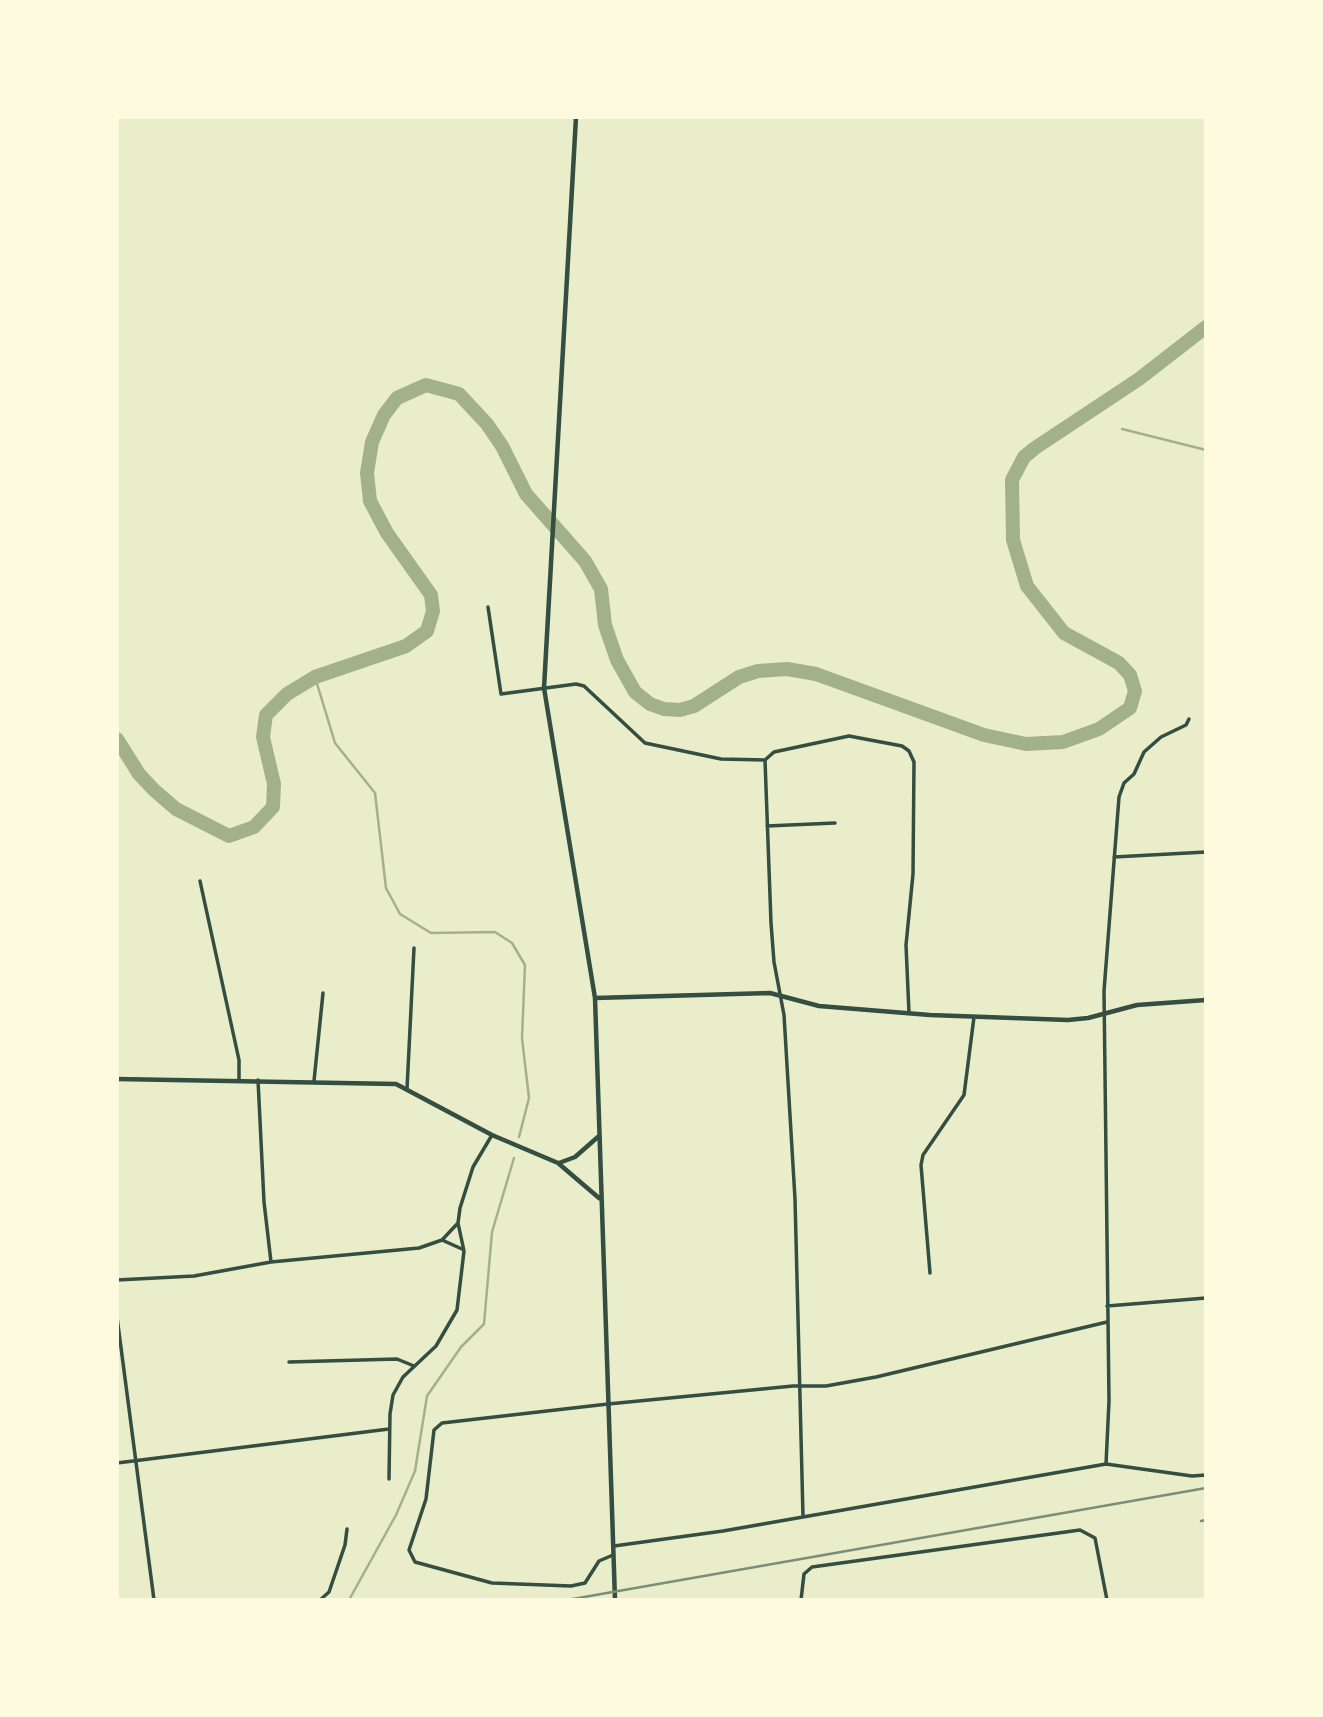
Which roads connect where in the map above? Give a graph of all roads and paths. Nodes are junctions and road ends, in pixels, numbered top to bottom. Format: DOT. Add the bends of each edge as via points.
graph roads {
  1 [pos="576,117"];
  2 [pos="488,607"];
  3 [pos="544,688"];
  4 [pos="1189,719"];
  5 [pos="765,760"];
  6 [pos="835,823"];
  7 [pos="767,826"];
  8 [pos="1206,852"];
  9 [pos="1114,858"];
  10 [pos="200,881"];
  11 [pos="414,948"];
  12 [pos="323,993"];
  13 [pos="782,996"];
  14 [pos="595,998"];
  15 [pos="1206,1000"];
  16 [pos="909,1013"];
  17 [pos="1104,1013"];
  18 [pos="974,1017"];
  19 [pos="117,1079"];
  20 [pos="258,1080"];
  21 [pos="239,1081"];
  22 [pos="314,1081"];
  23 [pos="407,1089"];
  24 [pos="492,1135"];
  25 [pos="599,1136"];
  26 [pos="558,1163"];
  27 [pos="601,1199"];
  28 [pos="458,1223"];
  29 [pos="442,1240"];
  30 [pos="464,1251"];
  31 [pos="271,1262"];
  32 [pos="930,1273"];
  33 [pos="117,1280"];
  34 [pos="1206,1298"];
  35 [pos="1107,1307"];
  36 [pos="117,1317"];
  37 [pos="1107,1322"];
  38 [pos="289,1362"];
  39 [pos="414,1366"];
  40 [pos="800,1385"];
  41 [pos="608,1404"];
  42 [pos="389,1429"];
  43 [pos="136,1461"];
  44 [pos="117,1463"];
  45 [pos="1106,1464"];
  46 [pos="1206,1475"];
  47 [pos="389,1479"];
  48 [pos="803,1516"];
  49 [pos="347,1529"];
  50 [pos="613,1546"];
  51 [pos="613,1555"];
  52 [pos="154,1600"];
  53 [pos="320,1600"];
  54 [pos="615,1600"];
  55 [pos="801,1600"];
  56 [pos="1107,1600"];
  1 -- 3 [label="street"];
  2 -- 3 [label="street" via="501,694"];
  3 -- 5 [label="street" via="584,686 645,743 721,759"];
  3 -- 14 [label="street"];
  4 -- 9 [label="street" via="1186,726 1144,752 1134,774 1120,789"];
  5 -- 7 [label="street"];
  5 -- 16 [label="street" via="774,752 849,736 902,746 912,755 913,874 906,945"];
  6 -- 7 [label="street"];
  7 -- 13 [label="street" via="773,949"];
  8 -- 9 [label="street"];
  9 -- 17 [label="street"];
  10 -- 21 [label="street" via="239,1060"];
  11 -- 23 [label="street"];
  12 -- 22 [label="street"];
  13 -- 14 [label="street"];
  13 -- 16 [label="street" via="819,1006"];
  13 -- 40 [label="street" via="795,1199"];
  14 -- 25 [label="street"];
  15 -- 17 [label="street" via="1137,1005"];
  16 -- 18 [label="street"];
  17 -- 18 [label="street" via="1068,1020"];
  17 -- 35 [label="street"];
  18 -- 32 [label="street" via="964,1095 923,1155 921,1165"];
  19 -- 21 [label="street"];
  20 -- 21 [label="street"];
  20 -- 22 [label="street"];
  20 -- 31 [label="street"];
  22 -- 23 [label="street" via="386,1082"];
  23 -- 24 [label="street"];
  24 -- 26 [label="street"];
  24 -- 28 [label="street" via="473,1167"];
  25 -- 26 [label="street" via="575,1157"];
  25 -- 27 [label="street"];
  26 -- 27 [label="street"];
  27 -- 41 [label="street"];
  28 -- 29 [label="street"];
  28 -- 30 [label="street"];
  29 -- 30 [label="street"];
  29 -- 31 [label="street" via="419,1248"];
  30 -- 39 [label="street" via="457,1310 436,1346"];
  31 -- 33 [label="street" via="194,1276"];
  34 -- 35 [label="street"];
  35 -- 37 [label="street"];
  36 -- 43 [label="street"];
  37 -- 40 [label="street" via="876,1377 826,1386"];
  37 -- 45 [label="street"];
  38 -- 39 [label="street" via="397,1359"];
  39 -- 42 [label="street" via="393,1395"];
  40 -- 41 [label="street"];
  40 -- 48 [label="street"];
  41 -- 50 [label="street"];
  41 -- 51 [label="street" via="442,1423 431,1439 426,1499 409,1550 415,1562 492,1583 571,1586 585,1583 599,1561"];
  42 -- 43 [label="street"];
  42 -- 47 [label="street"];
  43 -- 44 [label="street"];
  43 -- 52 [label="street"];
  45 -- 46 [label="street"];
  45 -- 48 [label="street"];
  48 -- 50 [label="street"];
  49 -- 53 [label="street" via="328,1591"];
  50 -- 51 [label="street"];
  51 -- 54 [label="street"];
  55 -- 56 [label="street" via="804,1574 812,1567 1088,1532 1098,1546"];
}
